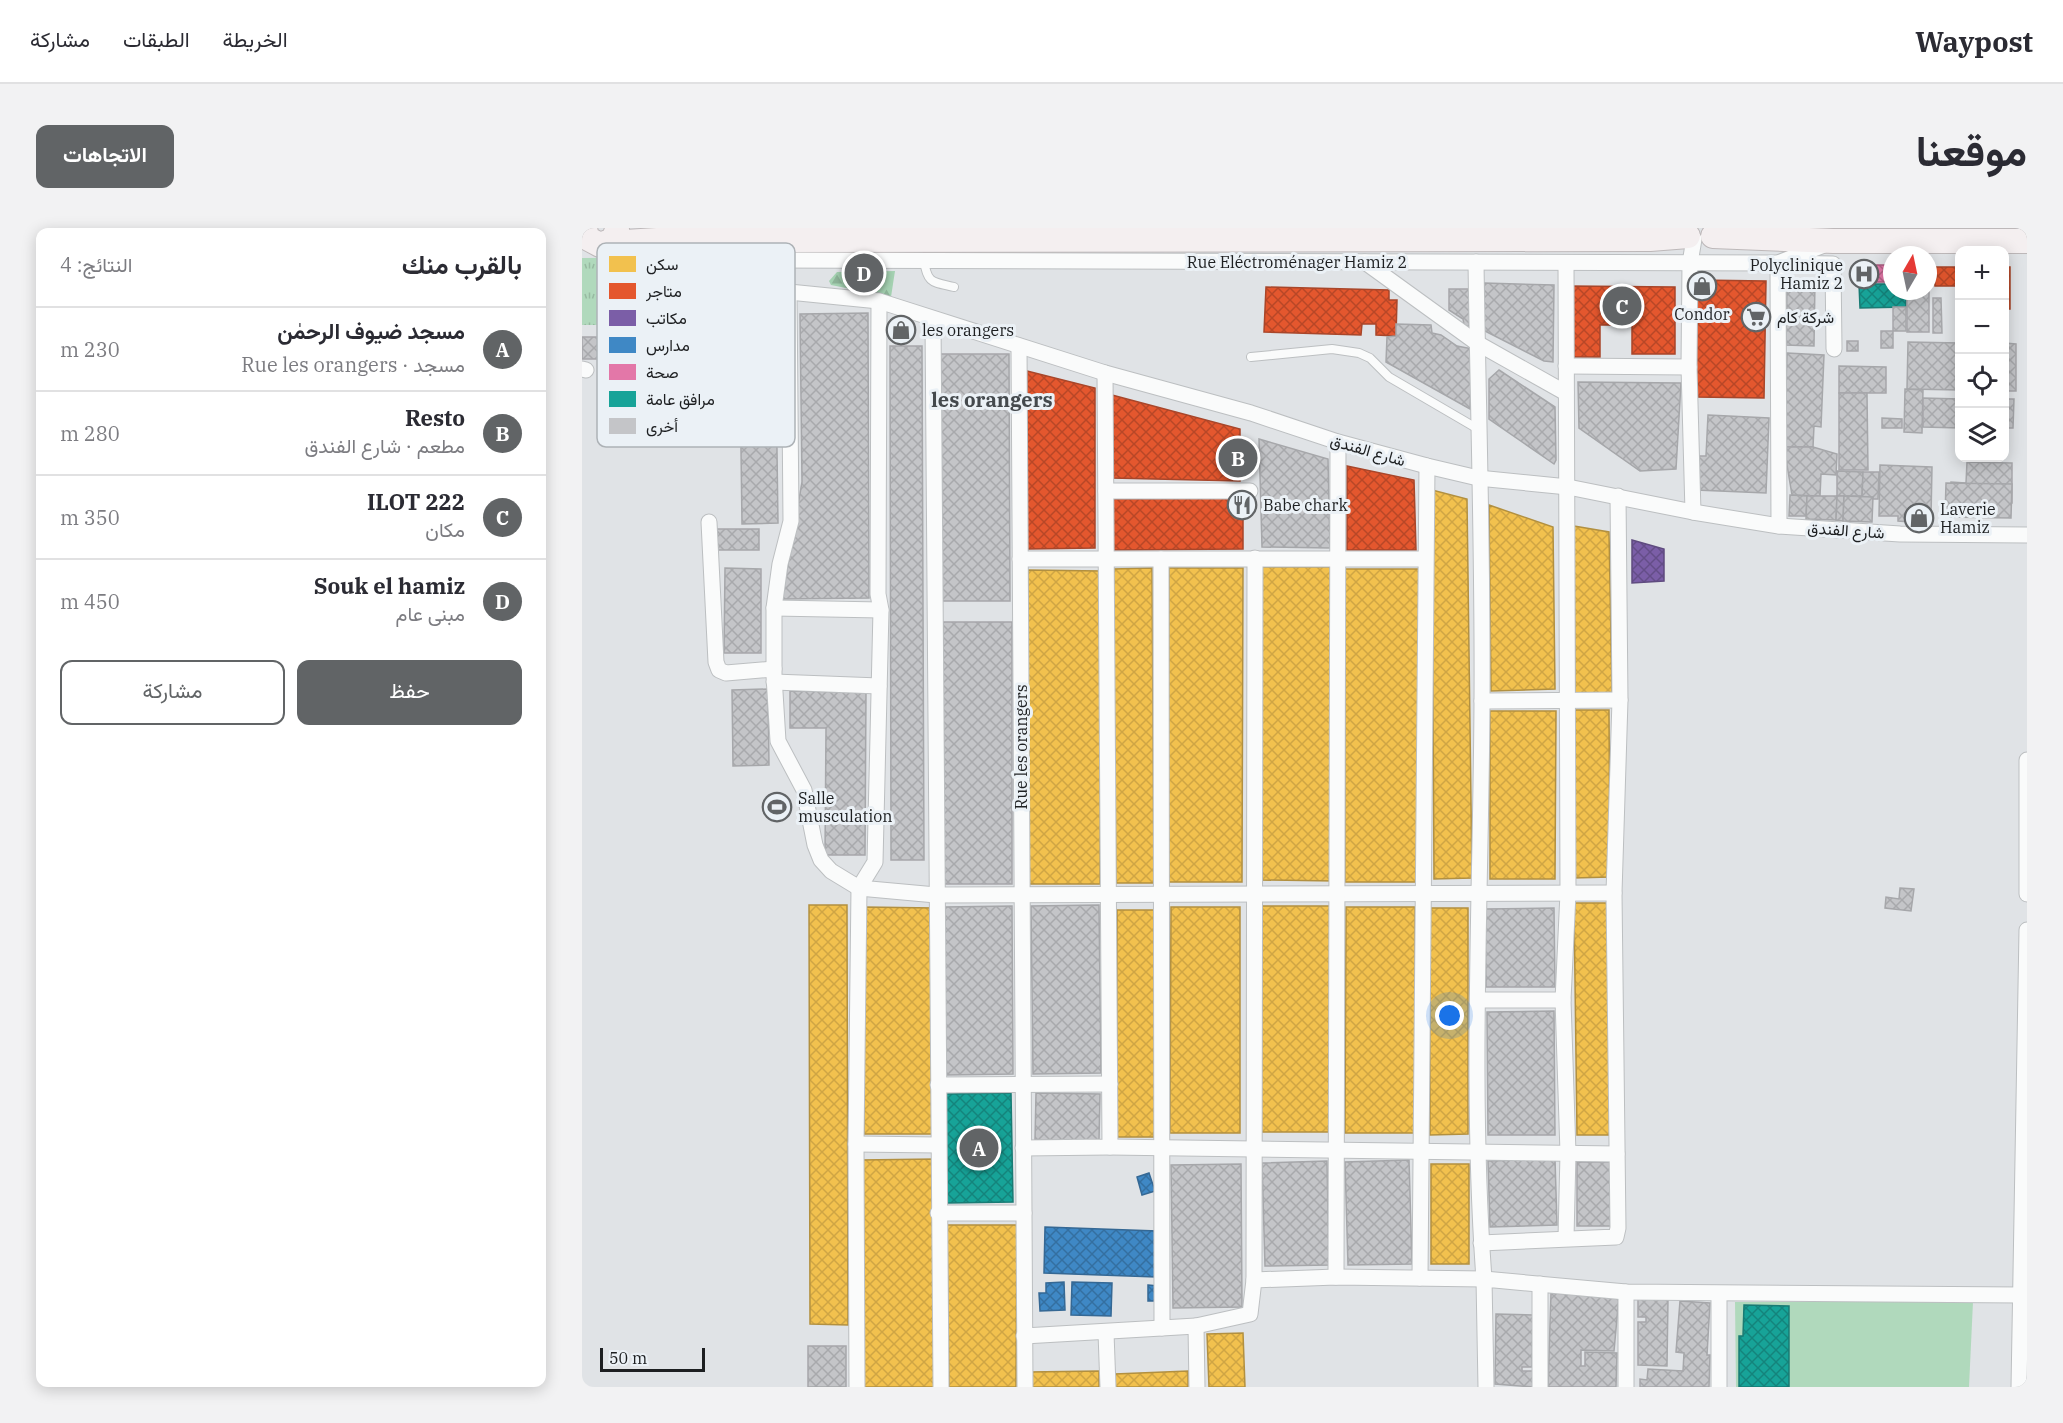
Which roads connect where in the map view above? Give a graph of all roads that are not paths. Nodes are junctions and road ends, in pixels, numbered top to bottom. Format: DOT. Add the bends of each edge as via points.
graph roads {
  1 [pos="1533,228"];
  2 [pos="1639,228"];
  3 [pos="1699,233"];
  4 [pos="598,237"];
  5 [pos="1833,241"];
  6 [pos="2027,241"];
  7 [pos="683,243"];
  8 [pos="795,250"];
  9 [pos="795,253"];
  10 [pos="924,260"];
  11 [pos="1365,262"];
  12 [pos="1476,262"];
  13 [pos="1566,263"];
  14 [pos="1690,263"];
  15 [pos="1778,263"];
  16 [pos="954,287"];
  17 [pos="795,293"];
  18 [pos="879,302"];
  19 [pos="933,319"];
  20 [pos="1477,343"];
  21 [pos="1019,346"];
  22 [pos="1834,349"];
  23 [pos="1251,357"];
  24 [pos="1566,366"];
  25 [pos="1689,367"];
  26 [pos="1105,373"];
  27 [pos="1566,393"];
  28 [pos="1478,429"];
  29 [pos="1338,442"];
  30 [pos="790,447"];
  31 [pos="1427,466"];
  32 [pos="1478,478"];
  33 [pos="1568,487"];
  34 [pos="1106,491"];
  35 [pos="1250,491"];
  36 [pos="1618,496"];
  37 [pos="1693,512"];
  38 [pos="709,522"];
  39 [pos="1779,526"];
  40 [pos="2027,535"];
  41 [pos="1339,557"];
  42 [pos="1020,559"];
  43 [pos="1106,559"];
  44 [pos="1161,559"];
  45 [pos="1255,559"];
  46 [pos="1425,559"];
  47 [pos="774,608"];
  48 [pos="881,610"];
  49 [pos="774,675"];
  50 [pos="879,686"];
  51 [pos="1567,700"];
  52 [pos="1620,700"];
  53 [pos="1482,701"];
  54 [pos="2027,760"];
  55 [pos="2026,842"];
  56 [pos="859,888"];
  57 [pos="1422,893"];
  58 [pos="1478,893"];
  59 [pos="1568,893"];
  60 [pos="1614,893"];
  61 [pos="1022,894"];
  62 [pos="1108,894"];
  63 [pos="1162,894"];
  64 [pos="1254,894"];
  65 [pos="1338,894"];
  66 [pos="2027,894"];
  67 [pos="936,895"];
  68 [pos="2027,930"];
  69 [pos="1478,1000"];
  70 [pos="1563,1000"];
  71 [pos="1023,1084"];
  72 [pos="1110,1084"];
  73 [pos="938,1085"];
  74 [pos="2025,1122"];
  75 [pos="855,1144"];
  76 [pos="938,1145"];
  77 [pos="1110,1147"];
  78 [pos="1023,1148"];
  79 [pos="1163,1148"];
  80 [pos="1254,1149"];
  81 [pos="1337,1150"];
  82 [pos="1478,1150"];
  83 [pos="1420,1151"];
  84 [pos="1568,1153"];
  85 [pos="1617,1154"];
  86 [pos="938,1213"];
  87 [pos="1024,1213"];
  88 [pos="1566,1238"];
  89 [pos="1481,1243"];
  90 [pos="1336,1277"];
  91 [pos="1420,1278"];
  92 [pos="1484,1279"];
  93 [pos="1254,1280"];
  94 [pos="1540,1284"];
  95 [pos="1626,1293"];
  96 [pos="1719,1294"];
  97 [pos="2020,1294"];
  98 [pos="1196,1326"];
  99 [pos="1162,1329"];
  100 [pos="1106,1333"];
  101 [pos="1024,1336"];
  102 [pos="857,1387"];
  103 [pos="941,1387"];
  104 [pos="1025,1387"];
  105 [pos="1108,1387"];
  106 [pos="1197,1387"];
  107 [pos="1486,1387"];
  108 [pos="1540,1387"];
  109 [pos="1626,1387"];
  110 [pos="1719,1387"];
  111 [pos="2019,1387"];
  1 -- 2 [label="highway"];
  3 -- 5 [label="highway"];
  3 -- 8 [label="highway" via="1638,239"];
  3 -- 14 [label="street"];
  4 -- 7 [label="highway"];
  5 -- 6 [label="highway"];
  5 -- 15 [label="street, Rue Eléctroménager Hamiz 2"];
  9 -- 10 [label="street, Rue Eléctroménager Hamiz 2"];
  10 -- 11 [label="street, Rue Eléctroménager Hamiz 2"];
  10 -- 16 [label="lane" via="930,280"];
  11 -- 12 [label="street, Rue Eléctroménager Hamiz 2"];
  11 -- 20 [label="street"];
  12 -- 13 [label="street, Rue Eléctroménager Hamiz 2"];
  12 -- 20 [label="street"];
  13 -- 14 [label="street, Rue Eléctroménager Hamiz 2"];
  13 -- 24 [label="street"];
  14 -- 15 [label="street, Rue Eléctroménager Hamiz 2"];
  14 -- 25 [label="street"];
  15 -- 22 [label="street" via="1833,264"];
  15 -- 39 [label="street"];
  17 -- 18 [label="street, شارع الفندق"];
  18 -- 19 [label="street, شارع الفندق"];
  18 -- 48 [label="street"];
  19 -- 21 [label="street, شارع الفندق"];
  19 -- 67 [label="street"];
  20 -- 27 [label="street"];
  20 -- 28 [label="street"];
  21 -- 26 [label="street, شارع الفندق"];
  21 -- 42 [label="street, Rue les orangers"];
  23 -- 28 [label="lane" via="1332,349 1359,353 1389,377"];
  24 -- 25 [label="street"];
  24 -- 27 [label="street"];
  25 -- 37 [label="street"];
  26 -- 29 [label="street, شارع الفندق" via="1251,413"];
  26 -- 34 [label="street"];
  27 -- 33 [label="street"];
  28 -- 32 [label="street"];
  29 -- 31 [label="street, شارع الفندق"];
  29 -- 41 [label="street"];
  30 -- 47 [label="street" via="791,521"];
  31 -- 32 [label="street, شارع الفندق"];
  31 -- 46 [label="street"];
  32 -- 33 [label="street, شارع الفندق"];
  32 -- 53 [label="street"];
  33 -- 36 [label="street, شارع الفندق"];
  33 -- 51 [label="street"];
  34 -- 35 [label="street"];
  34 -- 43 [label="street"];
  36 -- 37 [label="street, شارع الفندق"];
  36 -- 52 [label="street"];
  37 -- 39 [label="street, شارع الفندق"];
  38 -- 49 [label="street" via="719,670"];
  39 -- 40 [label="street, شارع الفندق" via="1900,534"];
  41 -- 45 [label="street"];
  41 -- 46 [label="street"];
  41 -- 65 [label="street"];
  42 -- 43 [label="street"];
  42 -- 61 [label="street, Rue les orangers"];
  43 -- 44 [label="street"];
  43 -- 62 [label="street"];
  44 -- 45 [label="street"];
  44 -- 63 [label="street"];
  45 -- 64 [label="street"];
  46 -- 57 [label="street"];
  47 -- 48 [label="street"];
  47 -- 49 [label="street"];
  48 -- 50 [label="street"];
  49 -- 50 [label="street"];
  49 -- 56 [label="street" via="777,741 804,790 821,860"];
  50 -- 56 [label="street" via="875,862"];
  51 -- 52 [label="street"];
  51 -- 53 [label="street"];
  51 -- 59 [label="street"];
  52 -- 60 [label="street"];
  53 -- 58 [label="street"];
  54 -- 55 [label="street"];
  55 -- 66 [label="street"];
  56 -- 67 [label="street"];
  56 -- 75 [label="street"];
  57 -- 58 [label="street"];
  57 -- 65 [label="street"];
  57 -- 83 [label="street"];
  58 -- 59 [label="street"];
  58 -- 69 [label="street"];
  59 -- 60 [label="street"];
  59 -- 70 [label="street"];
  60 -- 85 [label="street"];
  61 -- 62 [label="street"];
  61 -- 67 [label="street"];
  61 -- 71 [label="street, Rue les orangers"];
  62 -- 63 [label="street"];
  62 -- 72 [label="street"];
  63 -- 64 [label="street"];
  63 -- 79 [label="street"];
  64 -- 65 [label="street"];
  64 -- 80 [label="street"];
  65 -- 81 [label="street"];
  67 -- 73 [label="street"];
  68 -- 74 [label="street"];
  69 -- 70 [label="street"];
  69 -- 82 [label="street"];
  70 -- 84 [label="street"];
  71 -- 72 [label="street"];
  71 -- 73 [label="street"];
  71 -- 78 [label="street, Rue les orangers"];
  72 -- 77 [label="street"];
  73 -- 76 [label="street"];
  74 -- 97 [label="street"];
  75 -- 76 [label="street"];
  75 -- 102 [label="street"];
  76 -- 86 [label="street"];
  77 -- 78 [label="street"];
  77 -- 79 [label="street"];
  78 -- 87 [label="street, Rue les orangers"];
  79 -- 80 [label="street"];
  79 -- 99 [label="street"];
  80 -- 81 [label="street"];
  80 -- 93 [label="street"];
  81 -- 83 [label="street"];
  81 -- 90 [label="street"];
  82 -- 83 [label="street"];
  82 -- 84 [label="street"];
  82 -- 89 [label="street"];
  83 -- 91 [label="street"];
  84 -- 85 [label="street"];
  84 -- 88 [label="street"];
  85 -- 88 [label="street" via="1616,1237"];
  86 -- 87 [label="street"];
  86 -- 103 [label="street"];
  87 -- 101 [label="street, Rue les orangers"];
  88 -- 89 [label="street"];
  89 -- 92 [label="street"];
  90 -- 91 [label="street"];
  90 -- 93 [label="street"];
  91 -- 92 [label="street"];
  92 -- 94 [label="street"];
  92 -- 107 [label="street"];
  93 -- 98 [label="street" via="1250,1314"];
  94 -- 95 [label="street"];
  94 -- 108 [label="street"];
  95 -- 96 [label="street"];
  95 -- 109 [label="street"];
  96 -- 97 [label="street"];
  96 -- 110 [label="street"];
  97 -- 111 [label="street"];
  98 -- 99 [label="street"];
  98 -- 106 [label="street"];
  99 -- 100 [label="street"];
  100 -- 101 [label="street"];
  100 -- 105 [label="street"];
  101 -- 104 [label="street, Rue les orangers"];
}
